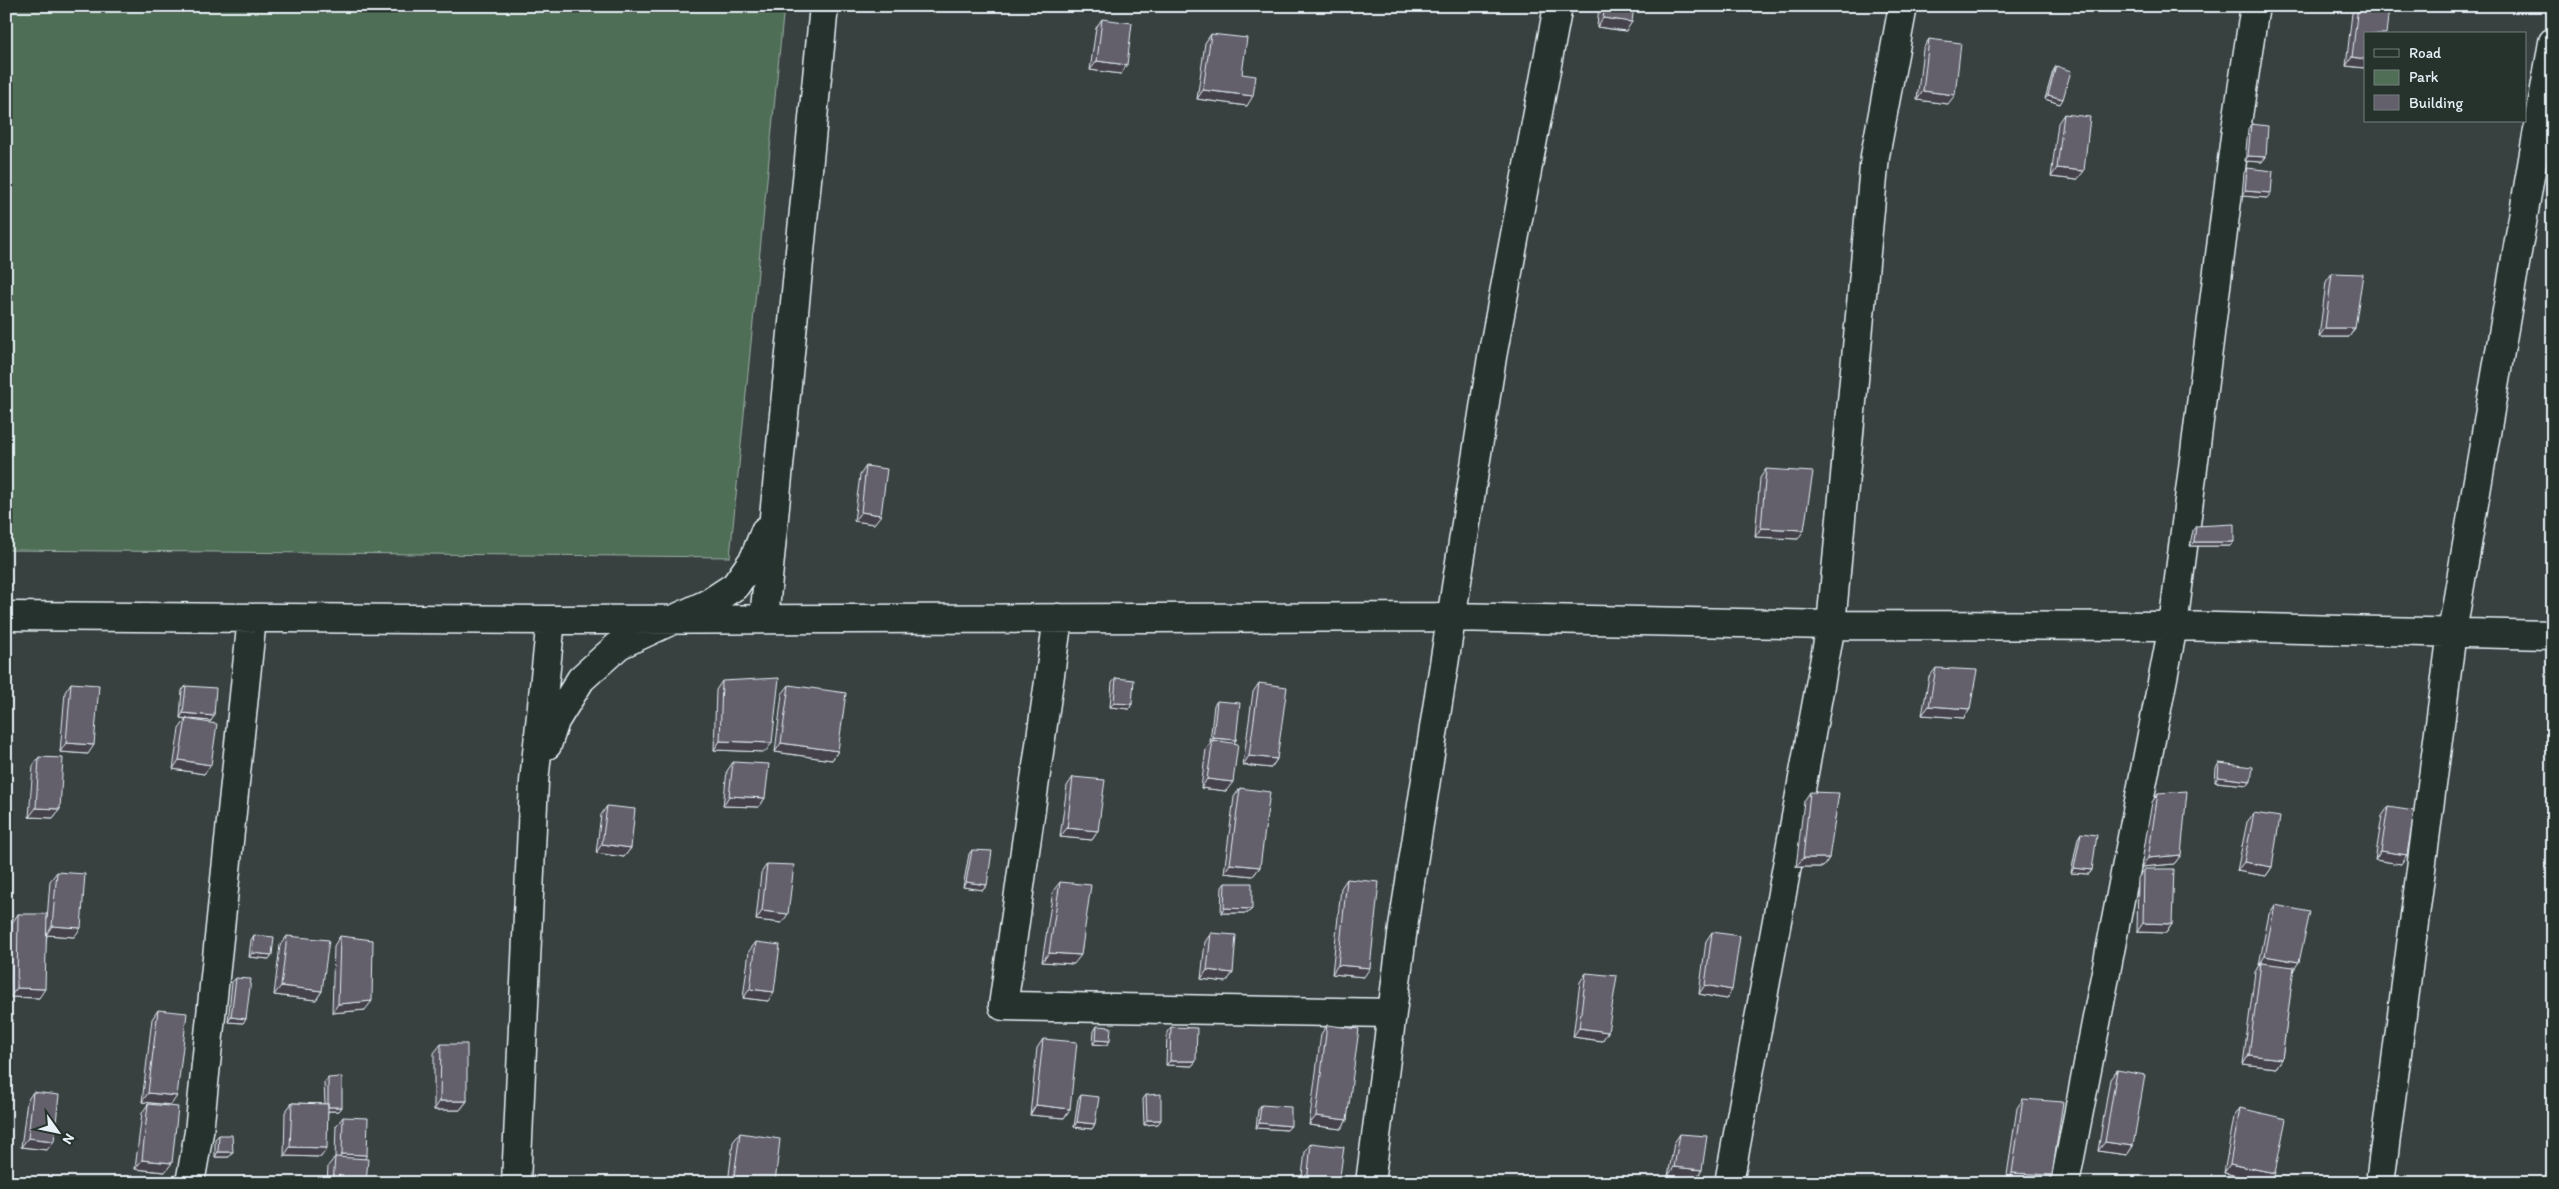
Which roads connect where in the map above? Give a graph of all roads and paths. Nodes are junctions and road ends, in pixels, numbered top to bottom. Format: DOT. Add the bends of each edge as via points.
graph roads {
  1 [pos="824,6"];
  2 [pos="1558,6"];
  3 [pos="1903,6"];
  4 [pos="2255,6"];
  5 [pos="2553,42"];
  6 [pos="774,509"];
  7 [pos="6,616"];
  8 [pos="1452,617"];
  9 [pos="252,618"];
  10 [pos="1058,618"];
  11 [pos="764,619"];
  12 [pos="551,620"];
  13 [pos="675,620"];
  14 [pos="1831,625"];
  15 [pos="2173,626"];
  16 [pos="2452,632"];
  17 [pos="2553,635"];
  18 [pos="534,782"];
  19 [pos="1391,1012"];
  20 [pos="190,1183"];
  21 [pos="516,1183"];
  22 [pos="1370,1183"];
  23 [pos="1729,1183"];
  24 [pos="2064,1183"];
  25 [pos="2380,1183"];
  1 -- 6 [label="street"];
  2 -- 8 [label="street" via="1492,357"];
  3 -- 14 [label="street" via="1875,156"];
  4 -- 15 [label="street" via="2236,128"];
  5 -- 16 [label="street"];
  6 -- 11 [label="street"];
  6 -- 13 [label="street" via="754,558 735,586"];
  7 -- 9 [label="street"];
  8 -- 10 [label="street"];
  8 -- 14 [label="street"];
  8 -- 19 [label="street"];
  9 -- 12 [label="street"];
  9 -- 20 [label="street" via="199,1132"];
  10 -- 11 [label="street"];
  10 -- 19 [label="street" via="1003,1006"];
  11 -- 13 [label="street"];
  12 -- 13 [label="street"];
  12 -- 18 [label="street"];
  13 -- 18 [label="street" via="619,645 581,679 555,721"];
  14 -- 15 [label="street"];
  14 -- 23 [label="street"];
  15 -- 16 [label="street"];
  15 -- 24 [label="street"];
  16 -- 17 [label="street"];
  16 -- 25 [label="street"];
  18 -- 21 [label="street"];
  19 -- 22 [label="street"];
}
